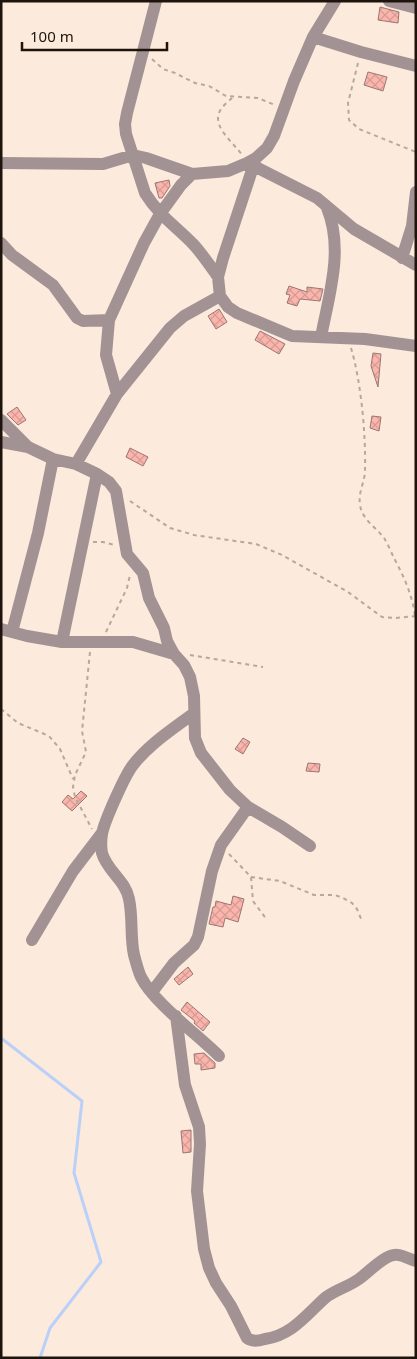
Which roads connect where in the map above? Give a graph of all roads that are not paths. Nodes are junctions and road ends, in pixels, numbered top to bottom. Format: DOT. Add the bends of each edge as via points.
graph roads {
  1 [pos="156,1"];
  2 [pos="335,1"];
  3 [pos="389,1"];
  4 [pos="416,8"];
  5 [pos="313,37"];
  6 [pos="416,66"];
  7 [pos="133,155"];
  8 [pos="252,162"];
  9 [pos="1,163"];
  10 [pos="192,174"];
  11 [pos="416,192"];
  12 [pos="327,208"];
  13 [pos="160,214"];
  14 [pos="1,243"];
  15 [pos="402,258"];
  16 [pos="416,265"];
  17 [pos="218,277"];
  18 [pos="220,296"];
  19 [pos="109,320"];
  20 [pos="321,337"];
  21 [pos="416,346"];
  22 [pos="117,394"];
  23 [pos="1,420"];
  24 [pos="1,442"];
  25 [pos="28,447"];
  26 [pos="53,459"];
  27 [pos="76,464"];
  28 [pos="98,474"];
  29 [pos="7,630"];
  30 [pos="167,641"];
  31 [pos="62,642"];
  32 [pos="152,647"];
  33 [pos="174,654"];
  34 [pos="194,714"];
  35 [pos="248,807"];
  36 [pos="100,836"];
  37 [pos="310,846"];
  38 [pos="32,940"];
  39 [pos="152,992"];
  40 [pos="176,1016"];
  41 [pos="219,1056"];
  42 [pos="416,1261"];
  1 -- 7 [label="street" via="126,118 126,134"];
  2 -- 5 [label="street"];
  3 -- 4 [label="street"];
  5 -- 6 [label="street"];
  5 -- 8 [label="street" via="274,136"];
  7 -- 9 [label="street" via="103,164"];
  7 -- 10 [label="street"];
  7 -- 13 [label="street" via="146,193"];
  8 -- 10 [label="street" via="228,171"];
  8 -- 12 [label="street" via="317,198"];
  8 -- 17 [label="street"];
  10 -- 13 [label="street"];
  11 -- 15 [label="street" via="412,226"];
  12 -- 15 [label="street"];
  12 -- 20 [label="street" via="333,222 335,257"];
  13 -- 17 [label="street" via="195,246"];
  13 -- 19 [label="street"];
  14 -- 19 [label="street" via="53,285 77,318 84,321"];
  15 -- 16 [label="street"];
  17 -- 18 [label="street"];
  18 -- 20 [label="street" via="237,313 292,336"];
  18 -- 22 [label="street" via="184,316 170,328"];
  19 -- 22 [label="street" via="106,355"];
  20 -- 21 [label="street"];
  22 -- 27 [label="street"];
  23 -- 25 [label="street"];
  24 -- 25 [label="street"];
  25 -- 26 [label="street"];
  26 -- 27 [label="street"];
  26 -- 29 [label="street" via="38,533"];
  27 -- 28 [label="street"];
  28 -- 30 [label="street" via="116,491 129,557 143,574"];
  28 -- 31 [label="street"];
  29 -- 31 [label="street"];
  30 -- 32 [label="street"];
  30 -- 33 [label="street"];
  31 -- 32 [label="street" via="132,642"];
  32 -- 33 [label="street"];
  33 -- 34 [label="street" via="190,677"];
  34 -- 35 [label="street" via="195,738 200,753"];
  34 -- 36 [label="street" via="132,765"];
  35 -- 37 [label="street"];
  35 -- 39 [label="street" via="221,844 194,945 174,963"];
  36 -- 38 [label="street" via="73,871"];
  36 -- 39 [label="street" via="110,871 129,896 134,955 141,978"];
  39 -- 40 [label="street"];
  40 -- 41 [label="street"];
  40 -- 42 [label="street" via="186,1086 199,1127 196,1176 204,1249 216,1283 247,1338 256,1341 290,1331 326,1297 357,1281 391,1256 404,1255"];
}
